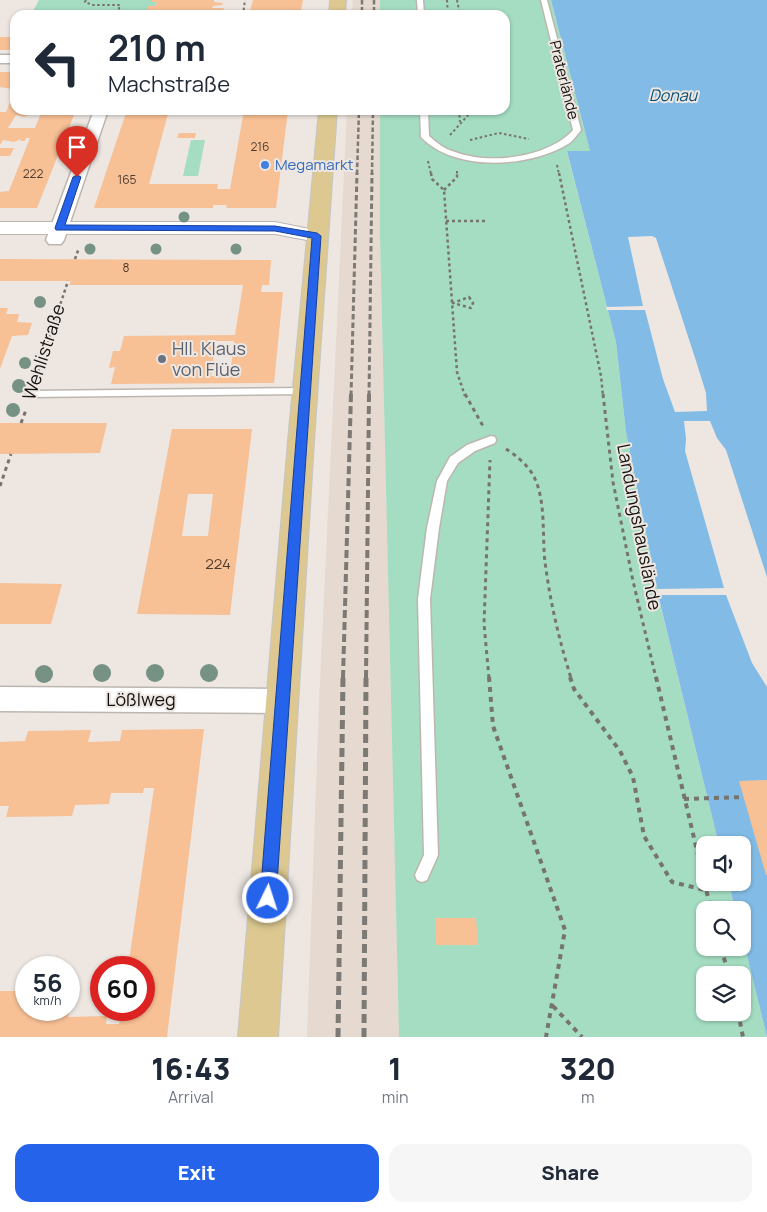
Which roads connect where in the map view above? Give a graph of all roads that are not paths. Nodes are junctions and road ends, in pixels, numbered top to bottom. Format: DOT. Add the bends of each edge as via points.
graph roads {
  1 [pos="544,0"];
  2 [pos="98,115"];
  3 [pos="328,115"];
  4 [pos="424,115"];
  5 [pos="0,228"];
  6 [pos="57,234"];
  7 [pos="317,236"];
  8 [pos="0,240"];
  9 [pos="305,391"];
  10 [pos="31,394"];
  11 [pos="491,440"];
  12 [pos="0,700"];
  13 [pos="282,701"];
  14 [pos="422,874"];
  15 [pos="258,1037"];
  1 -- 4 [label="lane, Praterlände" via="577,130 566,142 529,157 497,161 459,156 440,149 425,137"];
  2 -- 6 [label="street"];
  3 -- 7 [label="main road"];
  5 -- 6 [label="main road"];
  6 -- 7 [label="main road" via="278,239"];
  6 -- 8 [label="main road"];
  7 -- 9 [label="main road"];
  9 -- 10 [label="lane"];
  9 -- 13 [label="main road"];
  11 -- 14 [label="lane" via="454,460 442,481 432,528 424,599 431,855"];
  12 -- 13 [label="street, Lößlweg"];
  13 -- 15 [label="main road"];
}
